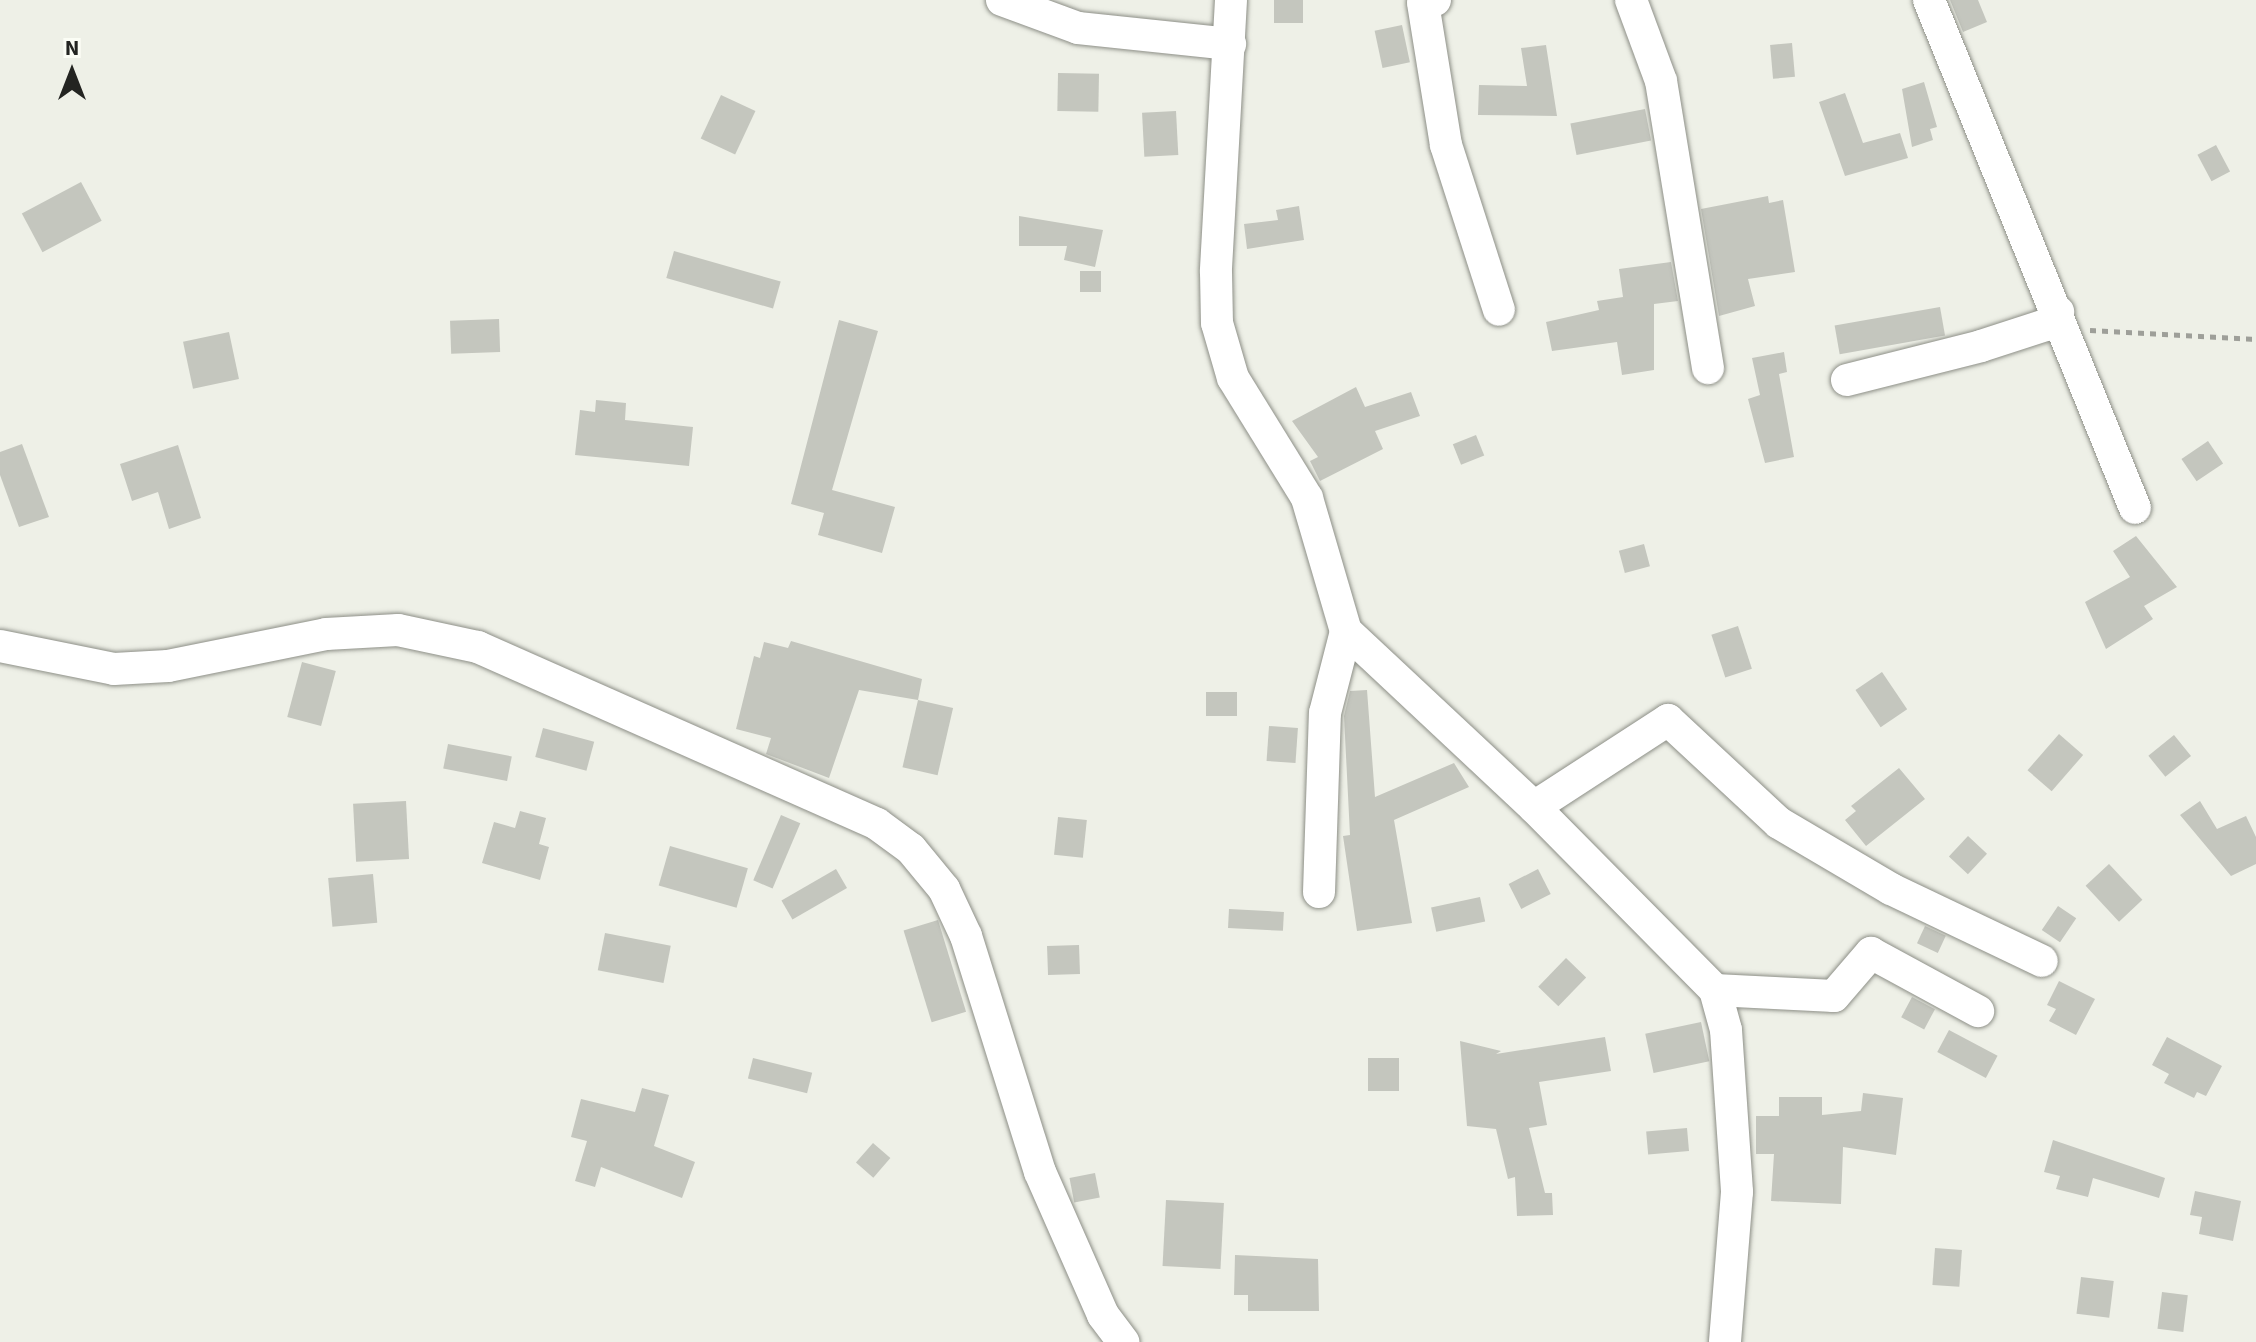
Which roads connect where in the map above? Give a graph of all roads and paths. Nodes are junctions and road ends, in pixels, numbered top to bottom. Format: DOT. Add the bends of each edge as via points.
graph roads {
  1 [pos="1002,0"];
  2 [pos="1231,0"];
  3 [pos="1435,0"];
  4 [pos="1631,0"];
  5 [pos="1929,0"];
  6 [pos="1230,44"];
  7 [pos="1499,310"];
  8 [pos="2062,320"];
  9 [pos="2256,339"];
  10 [pos="1708,368"];
  11 [pos="1847,380"];
  12 [pos="2135,508"];
  13 [pos="1346,631"];
  14 [pos="0,646"];
  15 [pos="1534,807"];
  16 [pos="1319,892"];
  17 [pos="2042,961"];
  18 [pos="1715,990"];
  19 [pos="1978,1011"];
  20 [pos="1101,1329"];
  21 [pos="1123,1342"];
  22 [pos="1725,1342"];
  1 -- 6 [label="street" via="1078,28"];
  2 -- 6 [label="street"];
  3 -- 7 [label="street" via="1423,3 1446,145"];
  4 -- 10 [label="street" via="1661,81"];
  5 -- 8 [label="street"];
  6 -- 13 [label="street" via="1217,323 1233,378 1307,498"];
  8 -- 9 [label="path"];
  8 -- 11 [label="street"];
  8 -- 12 [label="street"];
  13 -- 15 [label="street"];
  13 -- 16 [label="street" via="1325,713"];
  14 -- 20 [label="street" via="114,669 168,666 326,634 398,630 478,647 781,776 877,824 911,849 944,889 966,936 1040,1172"];
  15 -- 17 [label="street" via="1668,720 1779,823 1891,889"];
  15 -- 18 [label="street"];
  18 -- 19 [label="street" via="1834,996 1871,953"];
  18 -- 22 [label="street" via="1726,1030 1737,1192"];
  20 -- 21 [label="street"];
}
